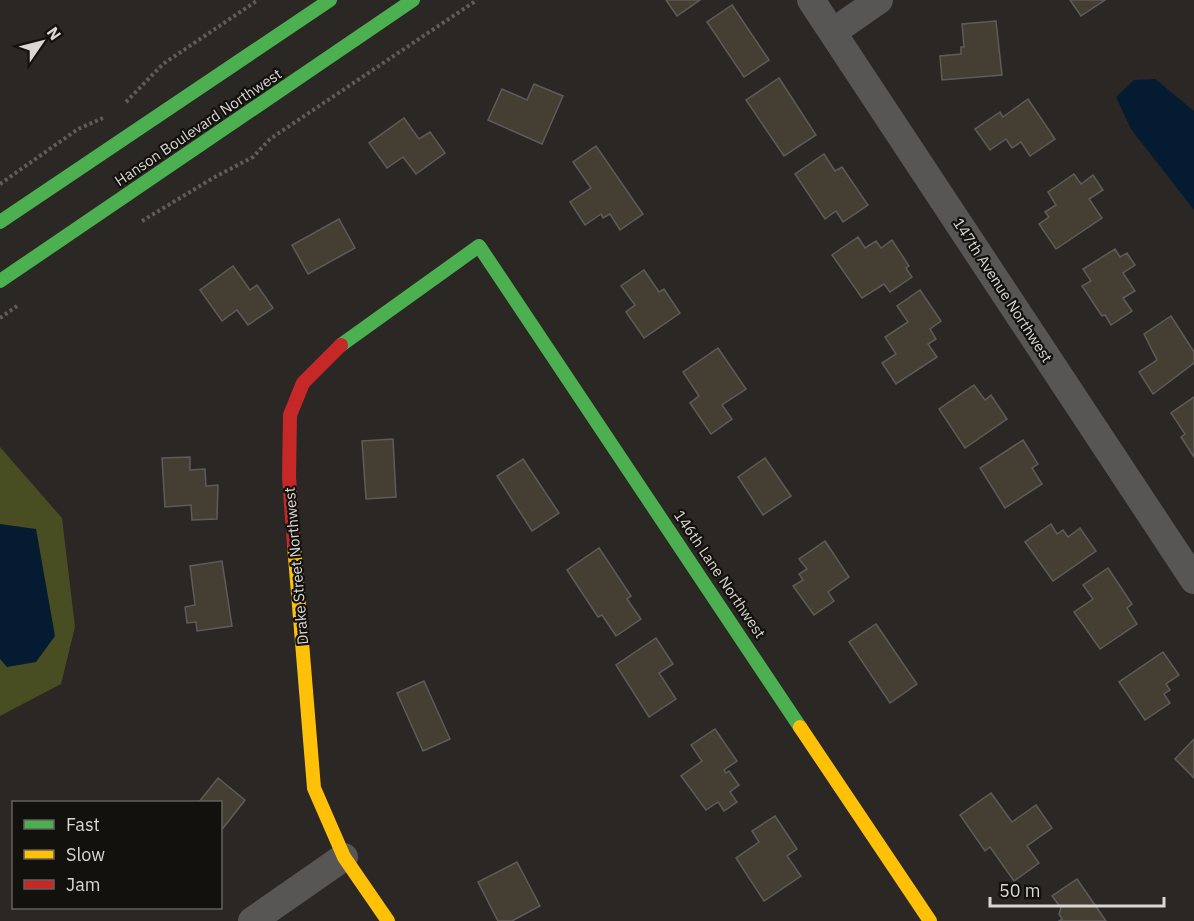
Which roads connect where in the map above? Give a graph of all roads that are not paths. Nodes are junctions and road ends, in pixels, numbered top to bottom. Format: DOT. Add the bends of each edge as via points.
graph roads {
  1 [pos="330,0"];
  2 [pos="413,0"];
  3 [pos="811,0"];
  4 [pos="879,0"];
  5 [pos="833,32"];
  6 [pos="0,222"];
  7 [pos="479,246"];
  8 [pos="0,281"];
  9 [pos="1194,580"];
  10 [pos="345,856"];
  11 [pos="252,921"];
  12 [pos="388,921"];
  13 [pos="930,921"];
  1 -- 6 [label="street"];
  2 -- 8 [label="street, Hanson Boulevard Northwest"];
  3 -- 5 [label="street, 147th Avenue Northwest"];
  4 -- 5 [label="street"];
  5 -- 9 [label="street, 147th Avenue Northwest"];
  7 -- 10 [label="street, Drake Street Northwest" via="331,352 303,383 290,415 289,478 314,788"];
  7 -- 13 [label="street, 146th Lane Northwest"];
  10 -- 11 [label="street"];
  10 -- 12 [label="street, Drake Street Northwest"];
}
